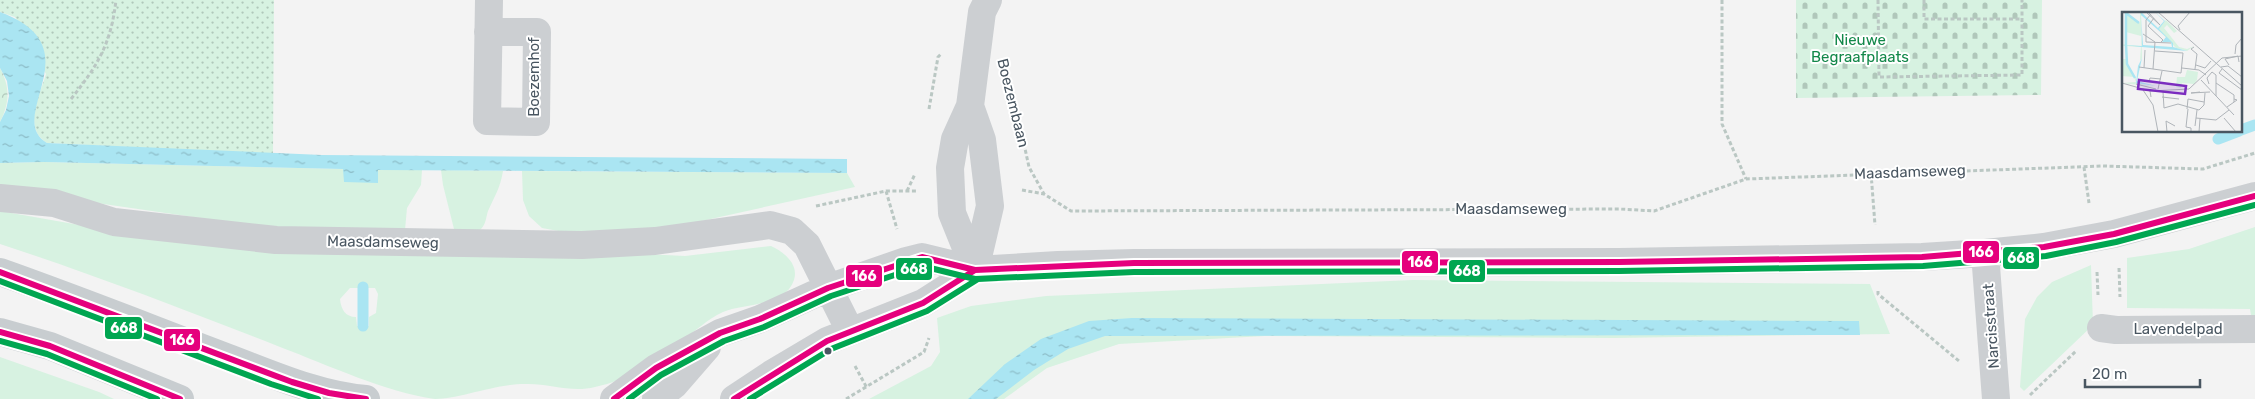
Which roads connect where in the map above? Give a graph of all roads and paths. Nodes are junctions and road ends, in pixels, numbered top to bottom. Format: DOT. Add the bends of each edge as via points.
graph roads {
  1 [pos="116,0"];
  2 [pos="489,0"];
  3 [pos="988,0"];
  4 [pos="1722,0"];
  5 [pos="1878,0"];
  6 [pos="1924,0"];
  7 [pos="2022,0"];
  8 [pos="2022,19"];
  9 [pos="488,32"];
  10 [pos="1009,75"];
  11 [pos="71,99"];
  12 [pos="970,106"];
  13 [pos="2255,153"];
  14 [pos="1871,173"];
  15 [pos="1746,179"];
  16 [pos="989,189"];
  17 [pos="950,190"];
  18 [pos="1044,194"];
  19 [pos="2255,196"];
  20 [pos="0,198"];
  21 [pos="770,225"];
  22 [pos="2114,234"];
  23 [pos="1985,253"];
  24 [pos="1878,257"];
  25 [pos="975,270"];
  26 [pos="0,272"];
  27 [pos="828,288"];
  28 [pos="2108,329"];
  29 [pos="2255,329"];
  30 [pos="850,331"];
  31 [pos="0,332"];
  32 [pos="720,332"];
  33 [pos="1961,362"];
  34 [pos="855,366"];
  35 [pos="352,398"];
  36 [pos="180,399"];
  37 [pos="614,399"];
  38 [pos="656,399"];
  39 [pos="734,399"];
  40 [pos="846,399"];
  41 [pos="1996,399"];
  42 [pos="2026,399"];
  1 -- 11 [label="path" via="108,42 95,68"];
  2 -- 9 [label="street"];
  3 -- 12 [label="street, Boezembaan" via="982,12"];
  4 -- 15 [label="path" via="1722,124"];
  5 -- 8 [label="path" via="1879,77 2022,75"];
  6 -- 8 [label="path" via="1924,19"];
  7 -- 8 [label="path"];
  10 -- 18 [label="path, Boezembaan" via="1028,168"];
  12 -- 16 [label="street, Boezembaan" via="982,140"];
  12 -- 17 [label="street, Boezembaan" via="955,139"];
  13 -- 14 [label="path, Maasdamseweg" via="2203,169 2103,166"];
  14 -- 15 [label="path, Maasdamseweg"];
  14 -- 24 [label="path"];
  15 -- 18 [label="path, Maasdamseweg" via="1654,211 1071,211"];
  16 -- 18 [label="path, Maasdamseweg"];
  16 -- 25 [label="street, Boezembaan" via="990,206"];
  17 -- 21 [label="path" via="886,192 794,210"];
  17 -- 25 [label="street, Boezembaan" via="952,213"];
  19 -- 22 [label="street"];
  20 -- 21 [label="street, Maasdamseweg" via="54,203 114,222 276,240 582,245 656,241"];
  21 -- 27 [label="street, Maasdamseweg" via="792,231 807,245"];
  22 -- 23 [label="street" via="2044,247"];
  22 -- 28 [label="path" via="2120,298"];
  23 -- 24 [label="street"];
  23 -- 41 [label="street, Narcisstraat"];
  24 -- 25 [label="street" via="1609,262 1125,263"];
  24 -- 33 [label="path" via="1878,294"];
  25 -- 27 [label="street" via="922,257"];
  25 -- 30 [label="street" via="923,303"];
  26 -- 35 [label="main road" via="82,300 274,375"];
  27 -- 30 [label="street, Maasdamseweg"];
  27 -- 32 [label="street" via="760,319"];
  28 -- 29 [label="street, Lavendelpad"];
  28 -- 42 [label="path"];
  30 -- 39 [label="street" via="827,341"];
  31 -- 36 [label="main road" via="50,346"];
  32 -- 37 [label="street" via="656,368"];
  32 -- 38 [label="street" via="674,385"];
  34 -- 40 [label="path" via="867,388"];
}
